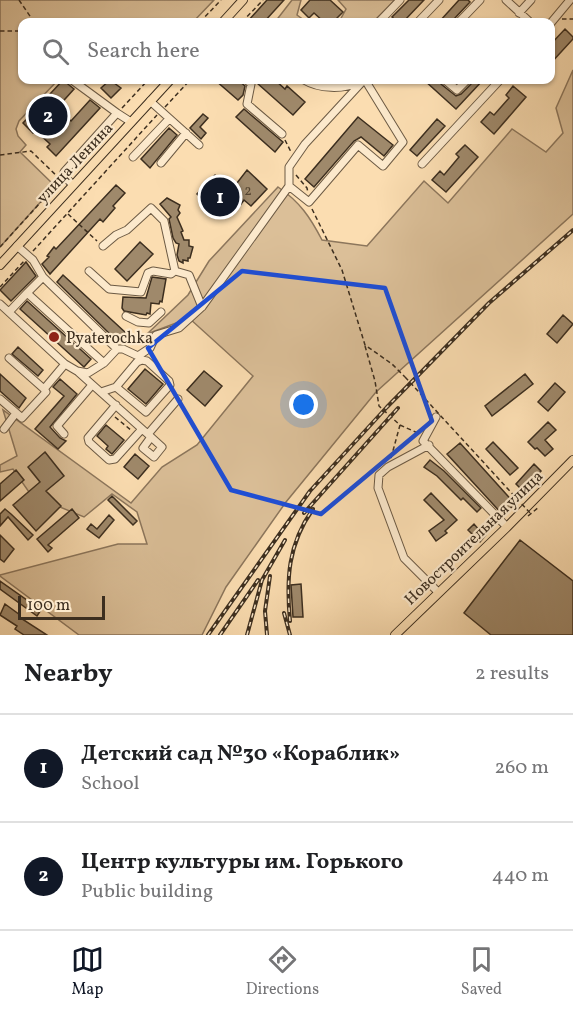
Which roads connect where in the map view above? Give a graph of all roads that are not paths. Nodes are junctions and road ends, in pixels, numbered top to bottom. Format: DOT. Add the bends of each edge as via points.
graph roads {
  1 [pos="243,0"];
  2 [pos="400,0"];
  3 [pos="439,0"];
  4 [pos="480,0"];
  5 [pos="506,0"];
  6 [pos="531,0"];
  7 [pos="570,0"];
  8 [pos="519,13"];
  9 [pos="230,18"];
  10 [pos="386,18"];
  11 [pos="422,18"];
  12 [pos="463,18"];
  13 [pos="525,18"];
  14 [pos="555,19"];
  15 [pos="77,84"];
  16 [pos="166,84"];
  17 [pos="251,84"];
  18 [pos="310,84"];
  19 [pos="355,84"];
  20 [pos="360,84"];
  21 [pos="367,84"];
  22 [pos="450,84"];
  23 [pos="463,84"];
  24 [pos="496,84"];
  25 [pos="150,101"];
  26 [pos="117,113"];
  27 [pos="169,119"];
  28 [pos="132,122"];
  29 [pos="186,133"];
  30 [pos="282,134"];
  31 [pos="199,145"];
  32 [pos="133,157"];
  33 [pos="161,163"];
  34 [pos="422,164"];
  35 [pos="73,185"];
  36 [pos="289,186"];
  37 [pos="17,246"];
  38 [pos="103,246"];
  39 [pos="0,265"];
  40 [pos="89,271"];
  41 [pos="176,271"];
  42 [pos="43,278"];
  43 [pos="27,292"];
  44 [pos="202,307"];
  45 [pos="3,309"];
  46 [pos="161,312"];
  47 [pos="126,316"];
  48 [pos="149,323"];
  49 [pos="156,335"];
  50 [pos="117,349"];
  51 [pos="9,358"];
  52 [pos="104,363"];
  53 [pos="65,364"];
  54 [pos="77,372"];
  55 [pos="92,385"];
  56 [pos="116,387"];
  57 [pos="44,388"];
  58 [pos="101,392"];
  59 [pos="0,399"];
  60 [pos="178,399"];
  61 [pos="116,405"];
  62 [pos="16,413"];
  63 [pos="436,417"];
  64 [pos="4,429"];
  65 [pos="147,433"];
  66 [pos="64,434"];
  67 [pos="429,446"];
  68 [pos="573,460"];
  69 [pos="507,527"];
  70 [pos="438,592"];
  71 [pos="395,635"];
  1 -- 9 [label="main road"];
  2 -- 10 [label="street"];
  3 -- 11 [label="street"];
  4 -- 12 [label="street"];
  5 -- 8 [label="street"];
  6 -- 8 [label="street"];
  7 -- 14 [label="street"];
  8 -- 13 [label="street"];
  15 -- 26 [label="street"];
  16 -- 25 [label="main road, улица Ленина"];
  17 -- 30 [label="street" via="247,104"];
  18 -- 19 [label="street"];
  20 -- 36 [label="street" via="305,144 289,167"];
  21 -- 36 [label="street" via="403,142 383,166 358,146 309,202"];
  22 -- 23 [label="street" via="457,90"];
  24 -- 34 [label="street"];
  25 -- 27 [label="street"];
  25 -- 28 [label="main road, улица Ленина"];
  26 -- 28 [label="street"];
  26 -- 35 [label="street" via="62,176"];
  27 -- 29 [label="street"];
  27 -- 32 [label="street"];
  28 -- 35 [label="main road, улица Ленина"];
  29 -- 31 [label="street"];
  29 -- 33 [label="street"];
  35 -- 37 [label="main road, улица Ленина"];
  36 -- 44 [label="street"];
  37 -- 39 [label="main road, улица Ленина"];
  37 -- 42 [label="street" via="42,272"];
  38 -- 41 [label="street" via="151,208 164,221"];
  40 -- 41 [label="street" via="110,289 141,292 148,273"];
  41 -- 44 [label="street" via="189,275"];
  42 -- 43 [label="street"];
  42 -- 50 [label="street"];
  43 -- 45 [label="street"];
  43 -- 52 [label="street"];
  44 -- 49 [label="street" via="179,328"];
  45 -- 53 [label="street"];
  46 -- 48 [label="street"];
  47 -- 48 [label="street"];
  48 -- 49 [label="street"];
  49 -- 50 [label="street" via="150,348 138,356"];
  50 -- 52 [label="street"];
  51 -- 57 [label="street"];
  52 -- 54 [label="street" via="88,373"];
  53 -- 54 [label="street"];
  53 -- 57 [label="street"];
  54 -- 55 [label="street"];
  55 -- 58 [label="street"];
  55 -- 66 [label="street" via="57,426"];
  56 -- 56 [label="street" via="146,412 170,385 142,360"];
  56 -- 58 [label="street"];
  57 -- 62 [label="street" via="46,392 22,418"];
  58 -- 61 [label="street"];
  59 -- 62 [label="street"];
  60 -- 65 [label="street"];
  61 -- 65 [label="street"];
  61 -- 65 [label="street" via="88,438 89,442 114,460 136,435"];
  62 -- 64 [label="street"];
  63 -- 67 [label="street" via="423,441"];
  67 -- 69 [label="street"];
  67 -- 70 [label="street" via="388,467 379,476 378,488 404,558"];
  68 -- 69 [label="main road, Новостроительная улица"];
  69 -- 70 [label="main road, Новостроительная улица"];
  70 -- 71 [label="main road, Новостроительная улица"];
}
